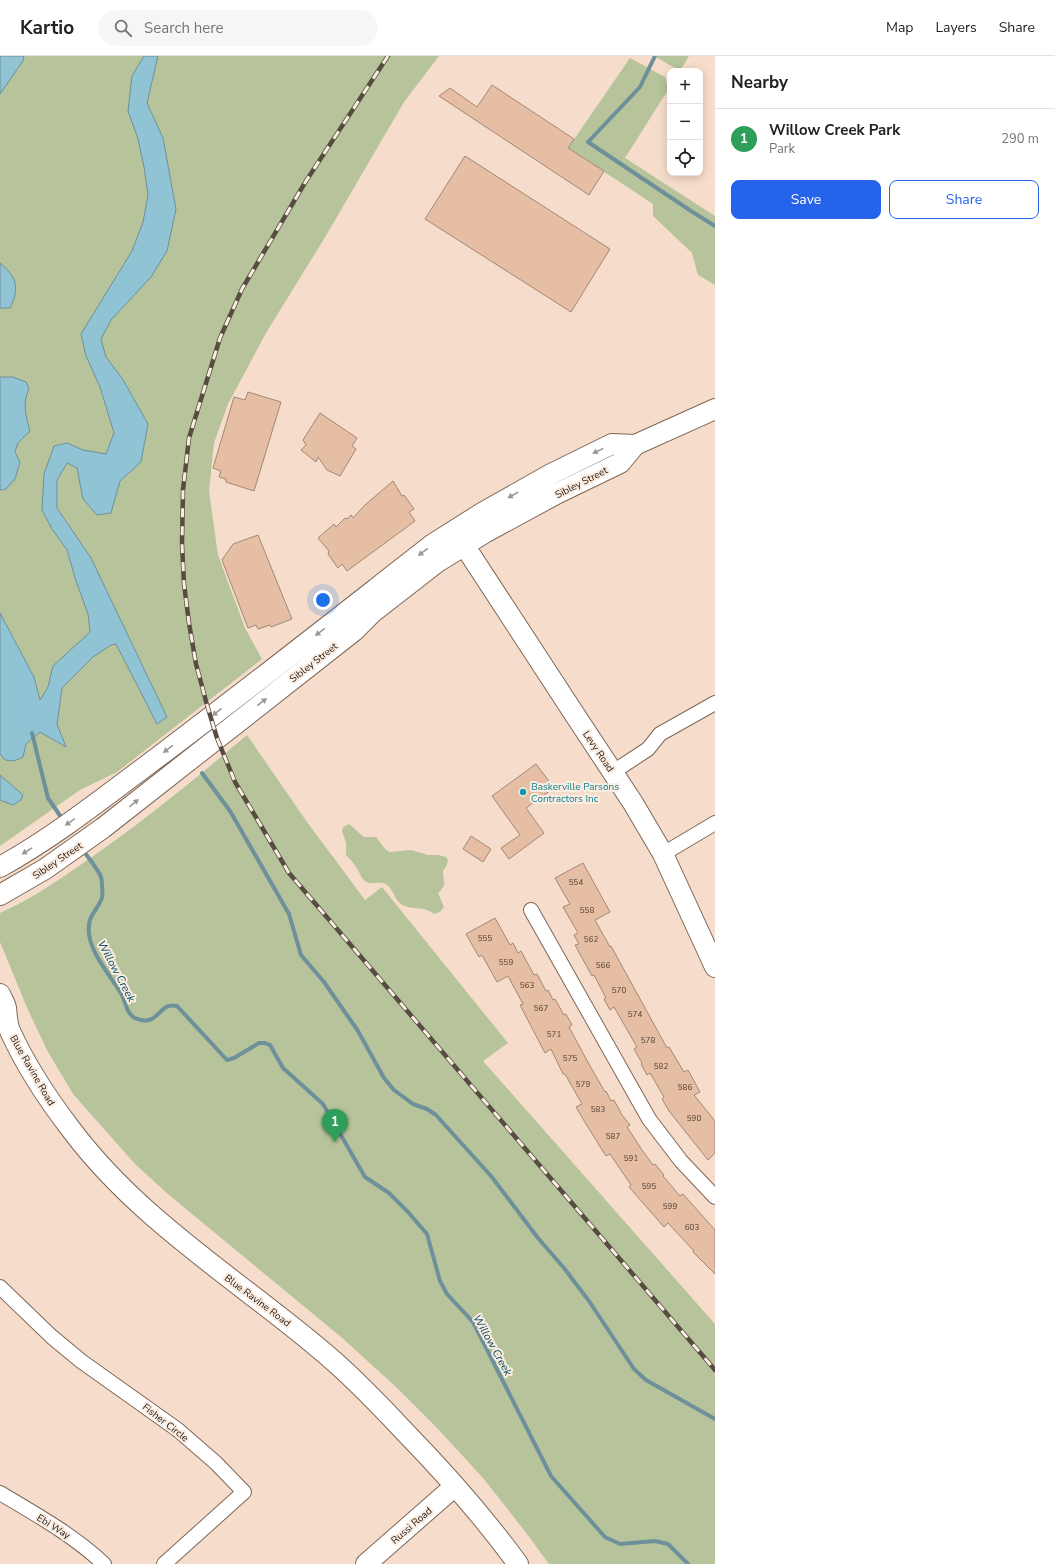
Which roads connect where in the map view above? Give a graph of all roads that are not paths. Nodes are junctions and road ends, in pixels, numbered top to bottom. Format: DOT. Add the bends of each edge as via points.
graph roads {
  1 [pos="715,409"];
  2 [pos="635,445"];
  3 [pos="464,545"];
  4 [pos="715,703"];
  5 [pos="613,772"];
  6 [pos="715,823"];
  7 [pos="662,854"];
  8 [pos="0,867"];
  9 [pos="0,895"];
  10 [pos="531,910"];
  11 [pos="715,967"];
  12 [pos="0,994"];
  13 [pos="5,1026"];
  14 [pos="715,1197"];
  15 [pos="0,1287"];
  16 [pos="455,1486"];
  17 [pos="0,1493"];
  18 [pos="104,1564"];
  19 [pos="164,1564"];
  20 [pos="366,1564"];
  21 [pos="518,1564"];
  1 -- 2 [label="street, Sibley Street"];
  2 -- 3 [label="street, Sibley Street" via="620,463 558,493"];
  2 -- 8 [label="street, Sibley Street, one-way" via="612,444 551,474 454,530 88,809"];
  3 -- 5 [label="street, Levy Road"];
  9 -- 3 [label="street, Sibley Street, one-way" via="31,878 103,828 354,631 373,612 436,563"];
  4 -- 5 [label="street" via="660,734 648,749"];
  5 -- 7 [label="street, Levy Road"];
  6 -- 7 [label="street"];
  7 -- 11 [label="street, Levy Road"];
  10 -- 14 [label="street" via="649,1119 681,1160"];
  12 -- 13 [label="street, Blue Ravine Road" via="5,1006"];
  13 -- 16 [label="street, Blue Ravine Road" via="55,1108 110,1176 156,1219 318,1348 377,1402"];
  15 -- 19 [label="street, Fisher Circle" via="46,1332 81,1361 178,1430 244,1492"];
  16 -- 20 [label="street, Russi Road"];
  16 -- 21 [label="street, Blue Ravine Road"];
  17 -- 18 [label="street, Ebi Way" via="65,1532"];
}
